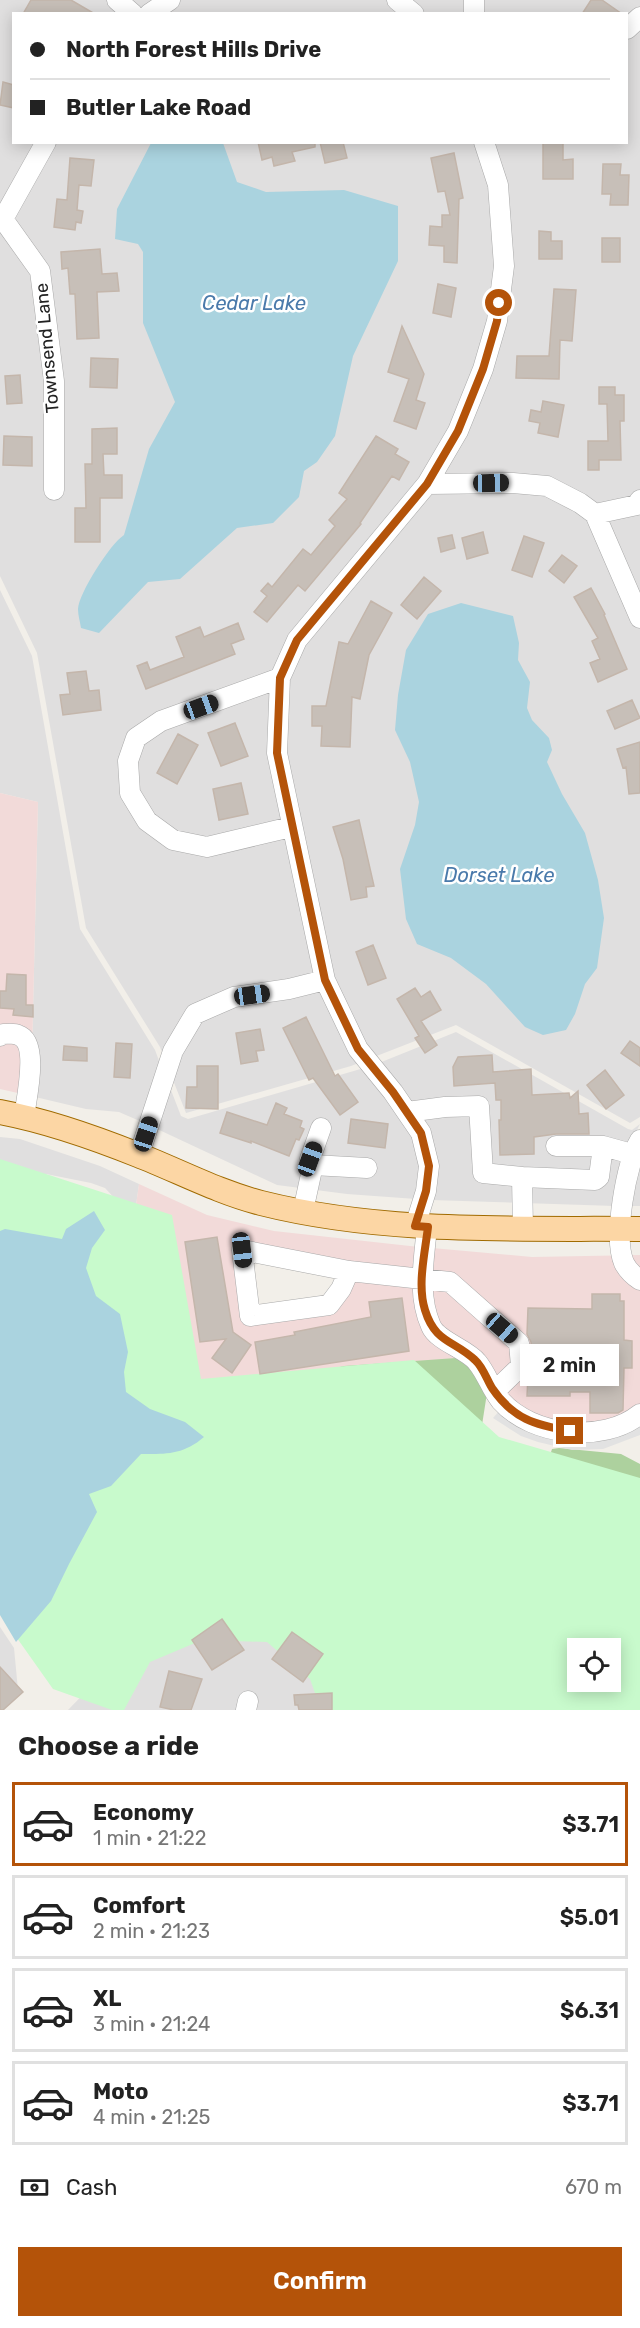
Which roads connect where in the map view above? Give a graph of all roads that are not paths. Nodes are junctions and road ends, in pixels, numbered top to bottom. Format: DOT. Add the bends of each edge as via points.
graph roads {
  1 [pos="117,0"];
  2 [pos="170,0"];
  3 [pos="397,0"];
  4 [pos="131,12"];
  5 [pos="152,12"];
  6 [pos="412,12"];
  7 [pos="640,17"];
  8 [pos="628,28"];
  9 [pos="45,144"];
  10 [pos="485,144"];
  11 [pos="1,219"];
  12 [pos="427,484"];
  13 [pos="54,490"];
  14 [pos="640,500"];
  15 [pos="595,514"];
  16 [pos="640,618"];
  17 [pos="280,678"];
  18 [pos="291,827"];
  19 [pos="325,980"];
  20 [pos="0,1036"];
  21 [pos="0,1112"];
  22 [pos="407,1113"];
  23 [pos="24,1117"];
  24 [pos="321,1128"];
  25 [pos="556,1146"];
  26 [pos="603,1146"];
  27 [pos="636,1147"];
  28 [pos="139,1155"];
  29 [pos="313,1165"];
  30 [pos="367,1167"];
  31 [pos="522,1176"];
  32 [pos="303,1211"];
  33 [pos="421,1227"];
  34 [pos="523,1228"];
  35 [pos="630,1229"];
  36 [pos="349,1270"];
  37 [pos="422,1279"];
  38 [pos="640,1280"];
  39 [pos="495,1391"];
  40 [pos="640,1414"];
  1 -- 4 [label="street"];
  2 -- 5 [label="street"];
  3 -- 6 [label="street"];
  7 -- 8 [label="street"];
  9 -- 11 [label="street"];
  10 -- 12 [label="street" via="498,185 504,266 497,321 458,431"];
  11 -- 13 [label="street, Townsend Lane" via="40,271 54,381"];
  12 -- 15 [label="street" via="547,486"];
  12 -- 17 [label="street" via="297,640"];
  14 -- 15 [label="street" via="637,505"];
  15 -- 16 [label="street"];
  17 -- 18 [label="street" via="277,753"];
  17 -- 18 [label="street" via="161,721 136,738 128,761 130,793 147,820 173,840 207,848"];
  18 -- 19 [label="street"];
  19 -- 22 [label="street" via="358,1049"];
  19 -- 28 [label="street" via="234,998 195,1014 173,1051"];
  20 -- 23 [label="street" via="19,1035 27,1042 29,1085"];
  21 -- 23 [label="main road"];
  22 -- 31 [label="street" via="479,1106 483,1173"];
  22 -- 33 [label="street" via="421,1133 429,1166"];
  23 -- 28 [label="main road"];
  24 -- 29 [label="street" via="310,1159"];
  25 -- 26 [label="street"];
  26 -- 27 [label="street"];
  26 -- 31 [label="street" via="599,1177 595,1180"];
  27 -- 35 [label="street" via="622,1201"];
  28 -- 32 [label="main road" via="197,1181 260,1202"];
  29 -- 30 [label="street"];
  29 -- 32 [label="street"];
  31 -- 34 [label="street"];
  32 -- 33 [label="main road"];
  33 -- 34 [label="main road"];
  33 -- 37 [label="street"];
  34 -- 35 [label="main road"];
  35 -- 38 [label="street" via="624,1263"];
  36 -- 36 [label="street" via="242,1250 250,1316 329,1305"];
  36 -- 37 [label="street"];
  37 -- 39 [label="street" via="424,1307 432,1329 477,1361"];
  37 -- 39 [label="street" via="450,1282 519,1343 521,1366"];
  39 -- 40 [label="street" via="518,1416 542,1426 598,1432"];
}
